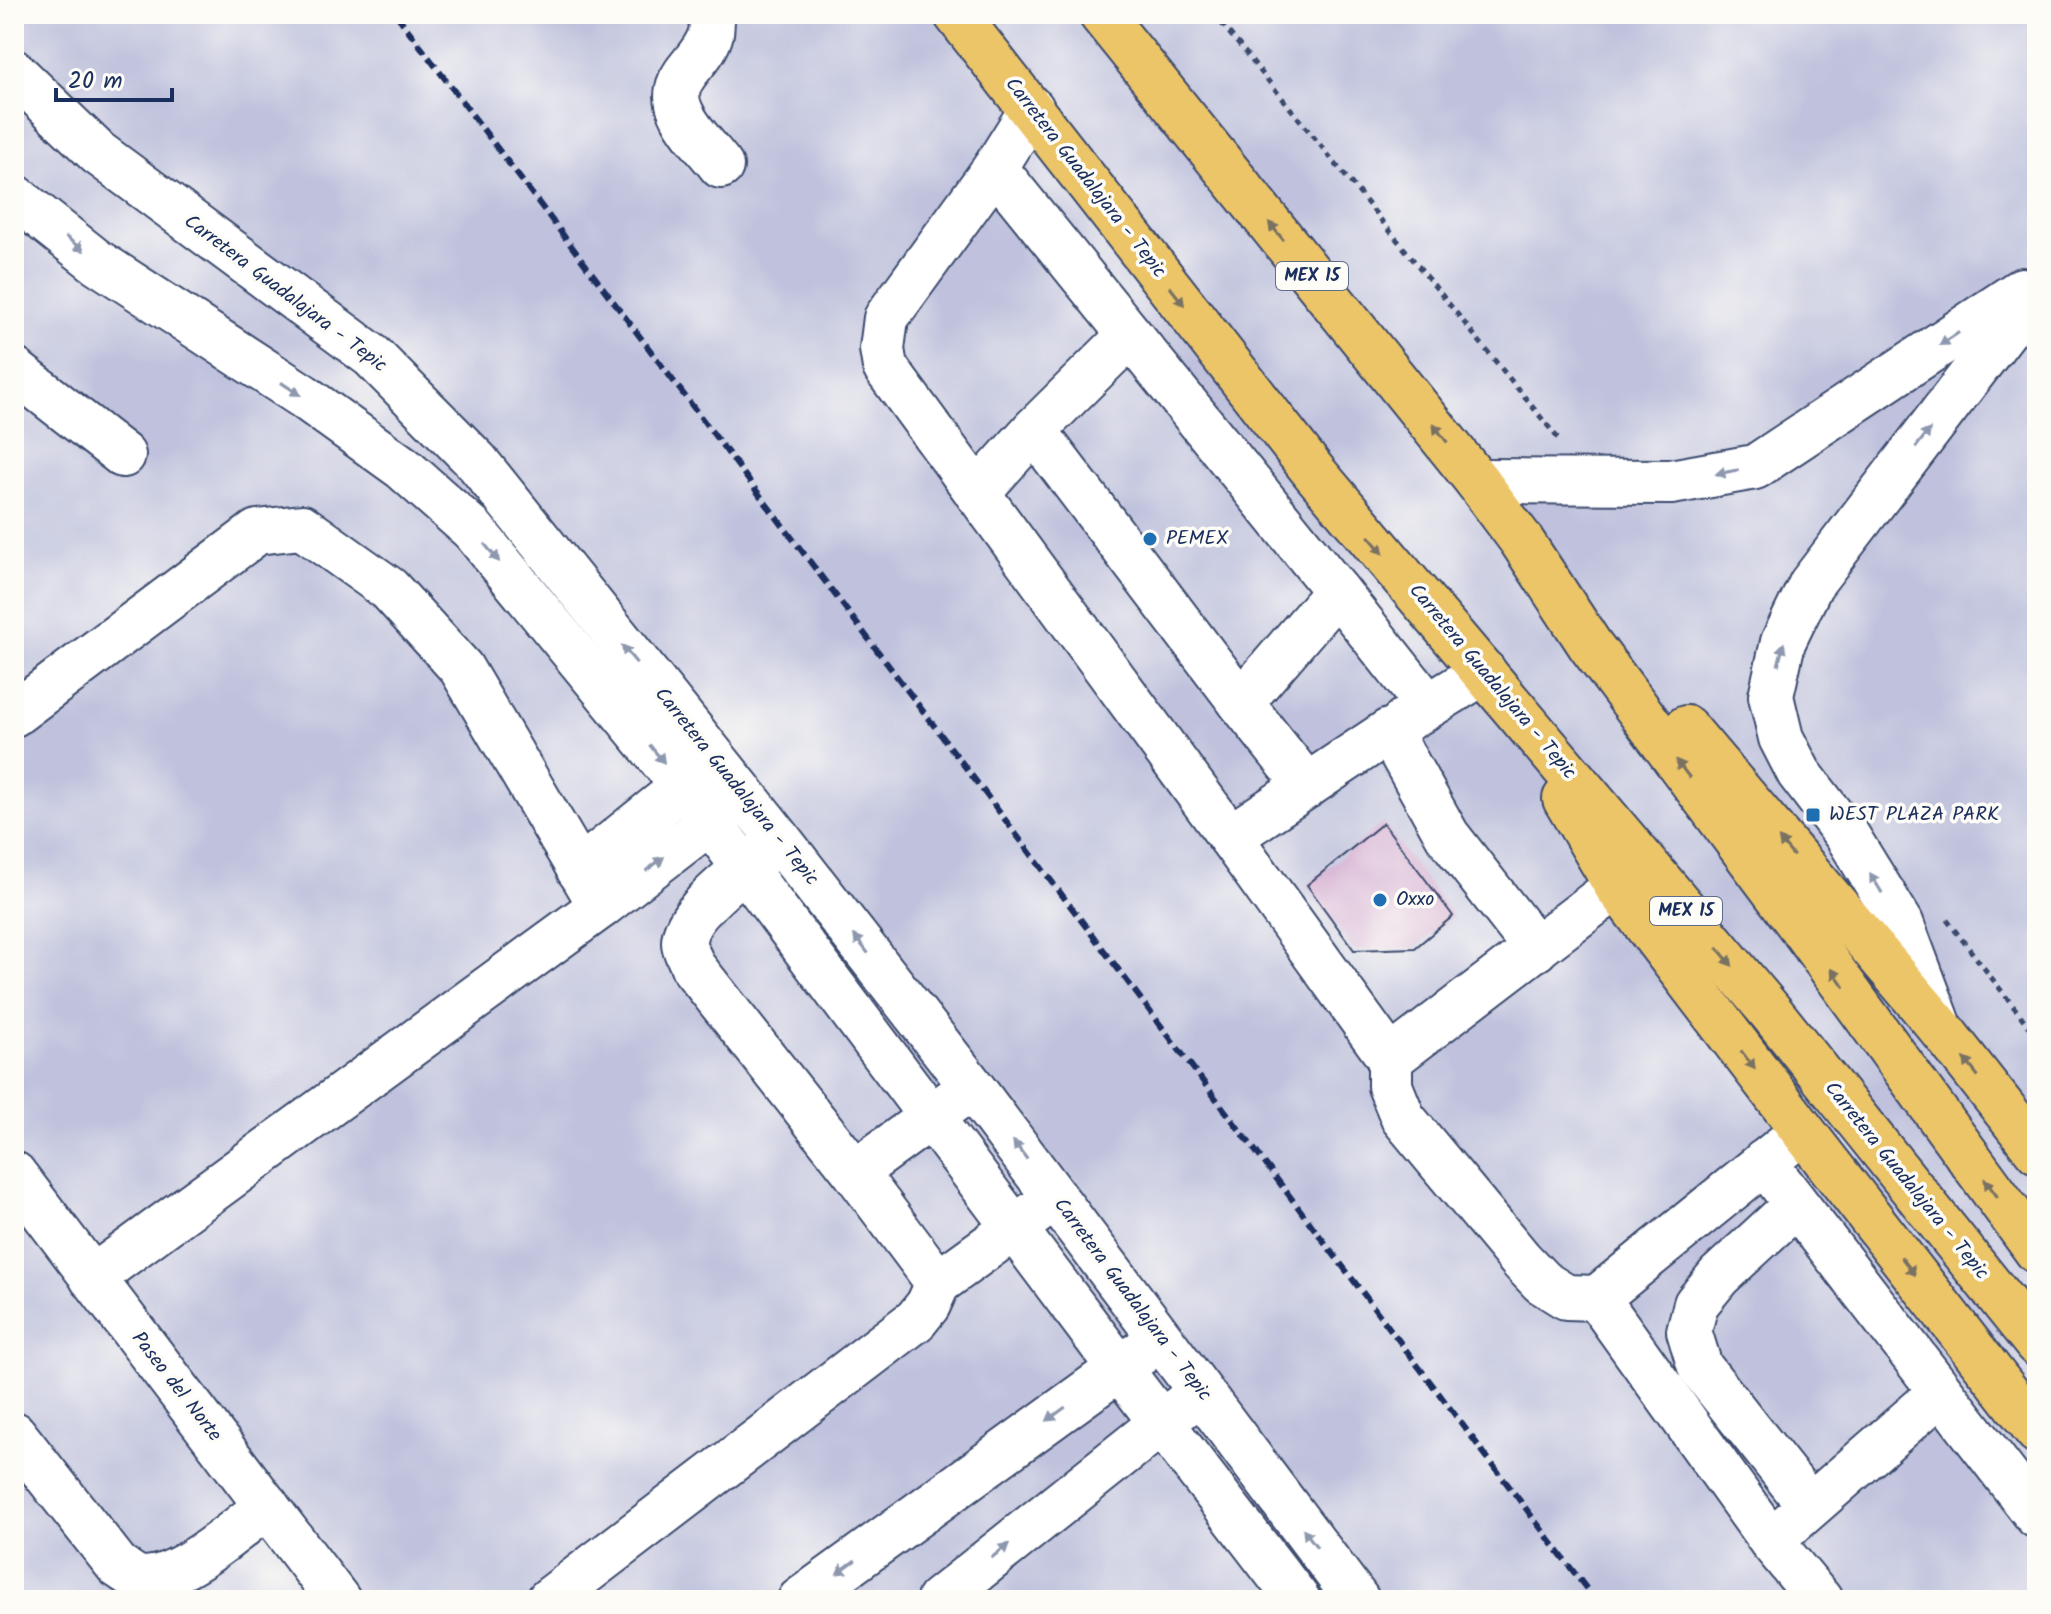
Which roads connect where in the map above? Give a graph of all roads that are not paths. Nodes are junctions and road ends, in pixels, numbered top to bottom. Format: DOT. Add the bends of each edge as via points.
graph roads {
  1 [pos="712,14"];
  2 [pos="956,14"];
  3 [pos="1101,14"];
  4 [pos="14,72"];
  5 [pos="1032,109"];
  6 [pos="721,166"];
  7 [pos="995,168"];
  8 [pos="14,196"];
  9 [pos="2037,280"];
  10 [pos="2037,289"];
  11 [pos="1130,335"];
  12 [pos="14,370"];
  13 [pos="1034,430"];
  14 [pos="123,455"];
  15 [pos="1477,481"];
  16 [pos="977,493"];
  17 [pos="1521,540"];
  18 [pos="1337,591"];
  19 [pos="1484,672"];
  20 [pos="1241,703"];
  21 [pos="1428,706"];
  22 [pos="14,714"];
  23 [pos="1389,731"];
  24 [pos="699,774"];
  25 [pos="1307,786"];
  26 [pos="726,809"];
  27 [pos="1230,837"];
  28 [pos="779,839"];
  29 [pos="746,868"];
  30 [pos="1632,875"];
  31 [pos="590,888"];
  32 [pos="1536,949"];
  33 [pos="1942,1030"];
  34 [pos="1390,1059"];
  35 [pos="972,1087"];
  36 [pos="932,1117"];
  37 [pos="2029,1125"];
  38 [pos="1803,1131"];
  39 [pos="1764,1162"];
  40 [pos="855,1172"];
  41 [pos="14,1174"];
  42 [pos="1055,1198"];
  43 [pos="1796,1205"];
  44 [pos="1015,1227"];
  45 [pos="2037,1251"];
  46 [pos="92,1278"];
  47 [pos="938,1283"];
  48 [pos="1597,1298"];
  49 [pos="1160,1338"];
  50 [pos="2037,1344"];
  51 [pos="1120,1369"];
  52 [pos="1200,1391"];
  53 [pos="1940,1393"];
  54 [pos="1162,1423"];
  55 [pos="2037,1431"];
  56 [pos="14,1434"];
  57 [pos="267,1506"];
  58 [pos="1810,1506"];
  59 [pos="2037,1516"];
  60 [pos="1771,1541"];
  61 [pos="338,1600"];
  62 [pos="549,1600"];
  63 [pos="800,1600"];
  64 [pos="939,1600"];
  65 [pos="1298,1600"];
  66 [pos="1357,1600"];
  67 [pos="1820,1600"];
  1 -- 6 [label="street" via="711,34 679,82 676,97 683,117"];
  2 -- 5 [label="highway, Carretera Guadalajara - Tepic / MEX 15"];
  15 -- 3 [label="highway, MEX 15, one-way"];
  24 -- 4 [label="street, Carretera Guadalajara - Tepic, one-way" via="477,462 372,356 98,153"];
  5 -- 7 [label="street"];
  5 -- 19 [label="highway, Carretera Guadalajara - Tepic / MEX 15, one-way" via="1314,472"];
  7 -- 11 [label="street"];
  7 -- 16 [label="street" via="886,318 882,349 885,367"];
  8 -- 24 [label="street, Carretera Guadalajara - Tepic, one-way" via="96,261 303,396 415,478 473,530"];
  9 -- 15 [label="street, one-way" via="1755,467 1671,482"];
  33 -- 10 [label="street, one-way" via="1901,923 1848,837 1799,773 1781,738 1771,696 1783,642 1811,584"];
  11 -- 13 [label="street"];
  11 -- 18 [label="street"];
  12 -- 14 [label="street"];
  13 -- 16 [label="street"];
  13 -- 20 [label="street"];
  15 -- 17 [label="highway, MEX 15"];
  16 -- 27 [label="street"];
  33 -- 17 [label="highway, one-way"];
  45 -- 17 [label="highway, MEX 15, one-way" via="1590,645"];
  18 -- 20 [label="street"];
  18 -- 21 [label="street"];
  19 -- 21 [label="street"];
  19 -- 30 [label="highway, Carretera Guadalajara - Tepic / MEX 15" via="1539,738"];
  20 -- 25 [label="street"];
  21 -- 23 [label="street"];
  22 -- 31 [label="street" via="257,532 302,527 389,589 461,668"];
  23 -- 25 [label="street"];
  23 -- 32 [label="street" via="1447,835"];
  24 -- 26 [label="street, Carretera Guadalajara - Tepic"];
  24 -- 31 [label="street"];
  25 -- 27 [label="street"];
  26 -- 28 [label="street, Carretera Guadalajara - Tepic"];
  26 -- 29 [label="street, Carretera Guadalajara - Tepic"];
  31 -- 26 [label="street, one-way"];
  27 -- 34 [label="street"];
  28 -- 29 [label="street"];
  35 -- 28 [label="street, Carretera Guadalajara - Tepic, one-way"];
  29 -- 36 [label="street, Carretera Guadalajara - Tepic"];
  29 -- 40 [label="street" via="702,906 684,943 693,967"];
  30 -- 32 [label="street"];
  30 -- 38 [label="highway, one-way"];
  30 -- 50 [label="highway, Carretera Guadalajara - Tepic / MEX 15, one-way" via="1780,1023"];
  31 -- 46 [label="street"];
  32 -- 34 [label="street"];
  37 -- 33 [label="highway, one-way"];
  34 -- 48 [label="street" via="1390,1086 1403,1118 1521,1260 1566,1297"];
  35 -- 36 [label="street"];
  42 -- 35 [label="street, Carretera Guadalajara - Tepic, one-way"];
  36 -- 40 [label="street"];
  36 -- 44 [label="street, Carretera Guadalajara - Tepic"];
  38 -- 39 [label="street"];
  38 -- 55 [label="highway, one-way"];
  39 -- 43 [label="street"];
  39 -- 48 [label="street"];
  40 -- 47 [label="street"];
  41 -- 46 [label="street, Paseo del Norte"];
  42 -- 44 [label="street"];
  42 -- 49 [label="street, Carretera Guadalajara - Tepic"];
  43 -- 53 [label="street"];
  43 -- 58 [label="street" via="1711,1285 1696,1304 1689,1331 1700,1367"];
  44 -- 47 [label="street"];
  44 -- 51 [label="street, Carretera Guadalajara - Tepic"];
  46 -- 57 [label="street, Paseo del Norte"];
  47 -- 62 [label="street" via="916,1320"];
  48 -- 60 [label="street"];
  49 -- 51 [label="street"];
  49 -- 52 [label="street, Carretera Guadalajara - Tepic"];
  51 -- 54 [label="street, Carretera Guadalajara - Tepic"];
  51 -- 63 [label="street, one-way"];
  52 -- 54 [label="street"];
  66 -- 52 [label="street, Carretera Guadalajara - Tepic, one-way"];
  53 -- 58 [label="street"];
  53 -- 59 [label="street"];
  64 -- 54 [label="street, one-way"];
  54 -- 65 [label="street, Carretera Guadalajara - Tepic"];
  56 -- 57 [label="street" via="118,1566 138,1578 166,1575 196,1559"];
  57 -- 61 [label="street, Paseo del Norte"];
  58 -- 60 [label="street"];
  60 -- 67 [label="street"];
}
